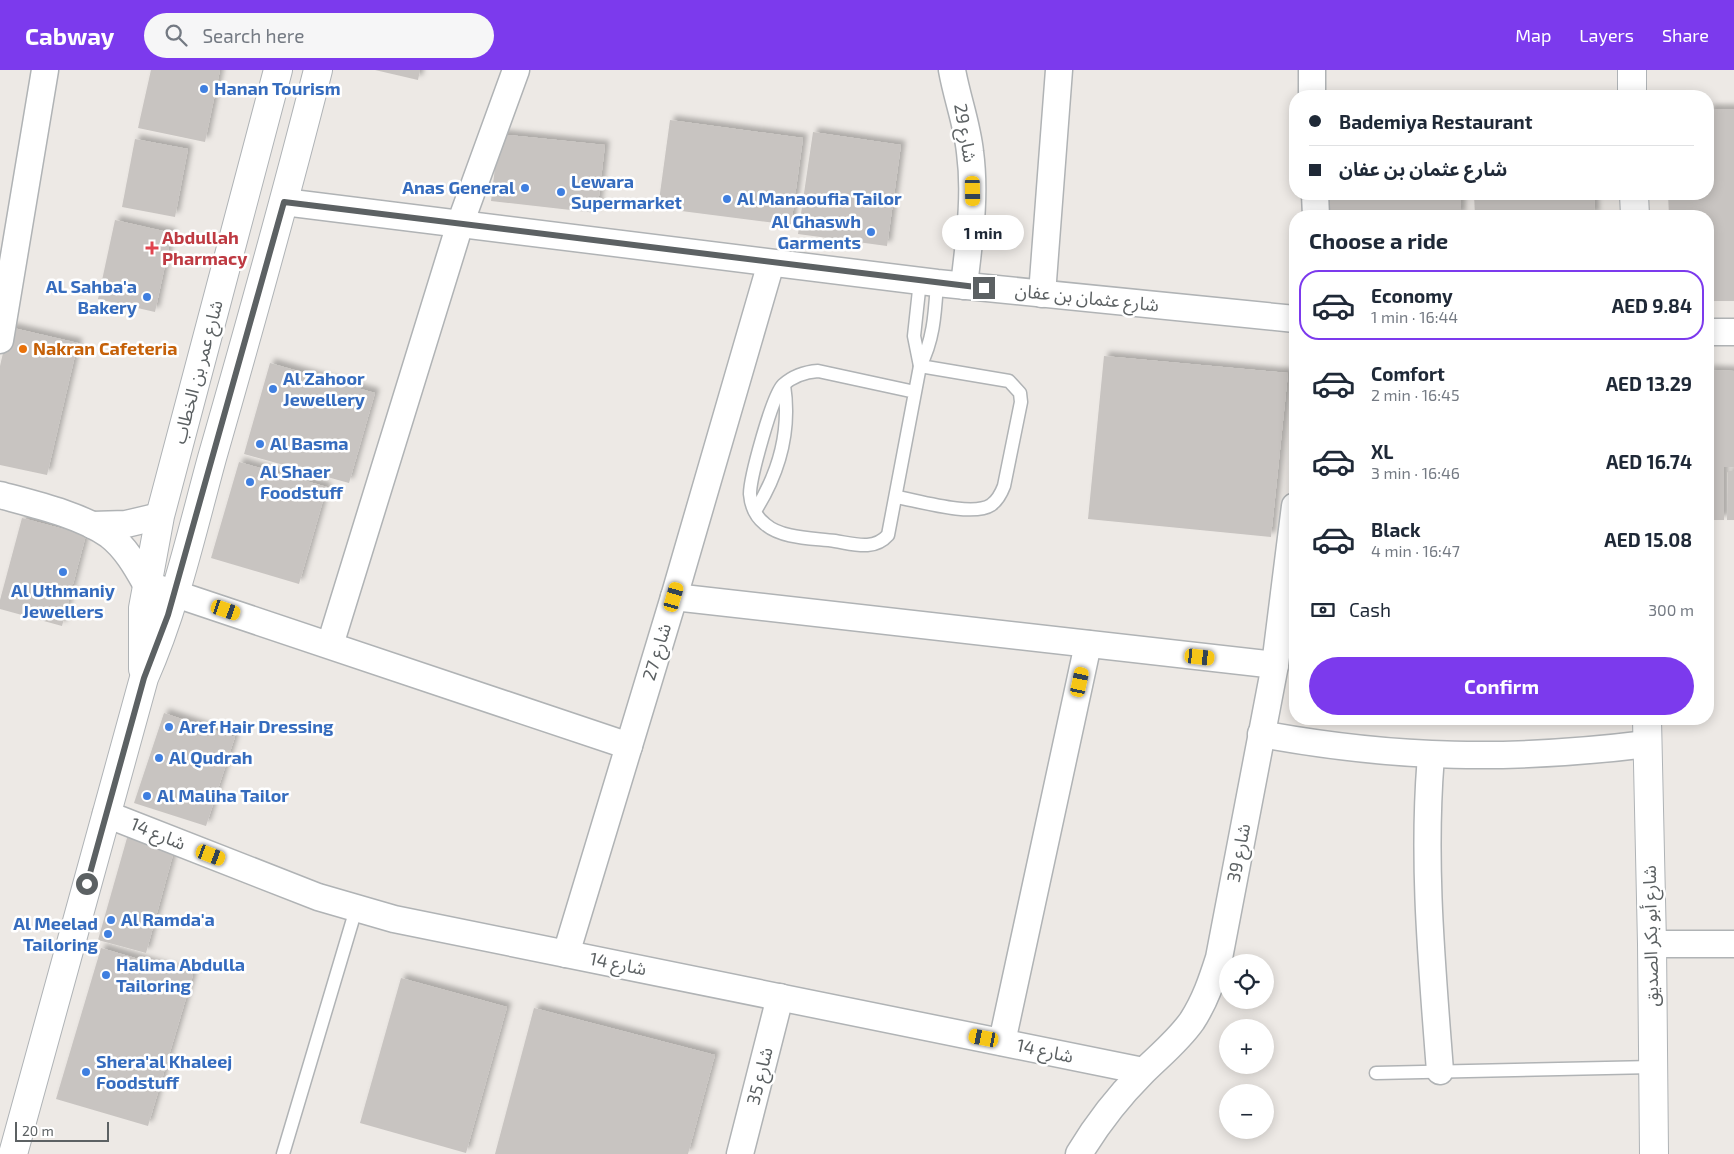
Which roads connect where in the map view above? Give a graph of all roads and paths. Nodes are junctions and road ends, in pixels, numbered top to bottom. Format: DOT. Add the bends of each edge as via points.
graph roads {
  1 [pos="45,70"];
  2 [pos="278,70"];
  3 [pos="318,70"];
  4 [pos="516,70"];
  5 [pos="1059,70"];
  6 [pos="1312,70"];
  7 [pos="1632,70"];
  8 [pos="946,73"];
  9 [pos="1312,90"];
  10 [pos="1632,90"];
  11 [pos="284,202"];
  12 [pos="0,217"];
  13 [pos="460,224"];
  14 [pos="19,237"];
  15 [pos="771,263"];
  16 [pos="929,282"];
  17 [pos="964,286"];
  18 [pos="1042,294"];
  19 [pos="1289,318"];
  20 [pos="1714,332"];
  21 [pos="1734,332"];
  22 [pos="0,340"];
  23 [pos="920,366"];
  24 [pos="784,385"];
  25 [pos="916,392"];
  26 [pos="192,393"];
  27 [pos="228,404"];
  28 [pos="0,495"];
  29 [pos="897,497"];
  30 [pos="754,511"];
  31 [pos="160,516"];
  32 [pos="92,525"];
  33 [pos="1289,554"];
  34 [pos="146,584"];
  35 [pos="174,593"];
  36 [pos="674,597"];
  37 [pos="1088,644"];
  38 [pos="330,645"];
  39 [pos="1275,665"];
  40 [pos="144,678"];
  41 [pos="1647,731"];
  42 [pos="1262,734"];
  43 [pos="629,746"];
  44 [pos="1431,756"];
  45 [pos="106,814"];
  46 [pos="356,909"];
  47 [pos="1652,944"];
  48 [pos="1734,944"];
  49 [pos="566,954"];
  50 [pos="780,997"];
  51 [pos="1002,1042"];
  52 [pos="1653,1067"];
  53 [pos="1143,1071"];
  54 [pos="1440,1072"];
  55 [pos="1376,1073"];
  56 [pos="13,1154"];
  57 [pos="283,1154"];
  58 [pos="740,1154"];
  59 [pos="1079,1154"];
  60 [pos="1654,1154"];
  1 -- 14 [label="street"];
  2 -- 26 [label="street, شارع عمر بن الخطاب"];
  3 -- 11 [label="street, شارع عمر بن الخطاب"];
  4 -- 13 [label="street"];
  5 -- 18 [label="street"];
  6 -- 9 [label="street"];
  7 -- 10 [label="street"];
  8 -- 17 [label="street, شارع 29" via="966,128 972,178 973,203"];
  11 -- 13 [label="street, شارع عثمان بن عفان"];
  11 -- 27 [label="street, شارع عمر بن الخطاب"];
  12 -- 14 [label="street"];
  13 -- 15 [label="street, شارع عثمان بن عفان"];
  13 -- 38 [label="street"];
  14 -- 22 [label="street"];
  15 -- 16 [label="street, شارع عثمان بن عفان"];
  15 -- 36 [label="street, شارع 27"];
  16 -- 17 [label="street, شارع عثمان بن عفان"];
  16 -- 23 [label="lane" via="914,336"];
  16 -- 23 [label="lane" via="934,328"];
  17 -- 18 [label="street, شارع عثمان بن عفان"];
  18 -- 19 [label="street, شارع عثمان بن عفان"];
  20 -- 21 [label="street"];
  23 -- 25 [label="lane"];
  23 -- 29 [label="lane" via="1010,381 1020,393 1021,402 1004,486 999,498 989,506 976,510"];
  24 -- 25 [label="lane" via="805,372 818,371"];
  24 -- 30 [label="lane" via="773,404 752,478 750,495"];
  24 -- 30 [label="lane" via="788,414 786,429 771,483"];
  25 -- 29 [label="lane"];
  26 -- 27 [label="street" via="206,409 214,410"];
  26 -- 31 [label="street, شارع عمر بن الخطاب"];
  27 -- 35 [label="street, شارع عمر بن الخطاب"];
  28 -- 32 [label="street"];
  29 -- 30 [label="lane" via="888,535 875,545 779,532 765,524"];
  31 -- 32 [label="street" via="126,524"];
  31 -- 34 [label="street, شارع عمر بن الخطاب"];
  32 -- 34 [label="street" via="109,535 124,550"];
  33 -- 39 [label="street, شارع 39"];
  34 -- 35 [label="street"];
  34 -- 40 [label="street, شارع عمر بن الخطاب" via="142,631"];
  35 -- 38 [label="street"];
  35 -- 40 [label="street, شارع عمر بن الخطاب"];
  36 -- 37 [label="street"];
  36 -- 43 [label="street, شارع 27"];
  37 -- 39 [label="street"];
  37 -- 51 [label="street"];
  38 -- 43 [label="street"];
  39 -- 42 [label="street, شارع 39"];
  40 -- 45 [label="street, شارع عمر بن الخطاب"];
  41 -- 44 [label="street" via="1539,755"];
  41 -- 47 [label="street, شارع أبو بكر الصديق"];
  42 -- 44 [label="street" via="1318,745"];
  42 -- 53 [label="street, شارع 39" via="1219,958 1208,991 1192,1021"];
  43 -- 49 [label="street, شارع 27"];
  44 -- 54 [label="street" via="1427,900"];
  45 -- 46 [label="street, شارع 14" via="309,894"];
  45 -- 56 [label="street, شارع عمر بن الخطاب"];
  46 -- 49 [label="street, شارع 14"];
  46 -- 57 [label="lane"];
  47 -- 48 [label="street"];
  47 -- 52 [label="street, شارع أبو بكر الصديق"];
  49 -- 50 [label="street, شارع 14"];
  50 -- 51 [label="street, شارع 14"];
  50 -- 58 [label="street, شارع 35"];
  51 -- 53 [label="street, شارع 14"];
  52 -- 54 [label="lane"];
  52 -- 60 [label="street, شارع أبو بكر الصديق"];
  53 -- 59 [label="street, شارع 39" via="1116,1099"];
  54 -- 55 [label="lane"];
}
